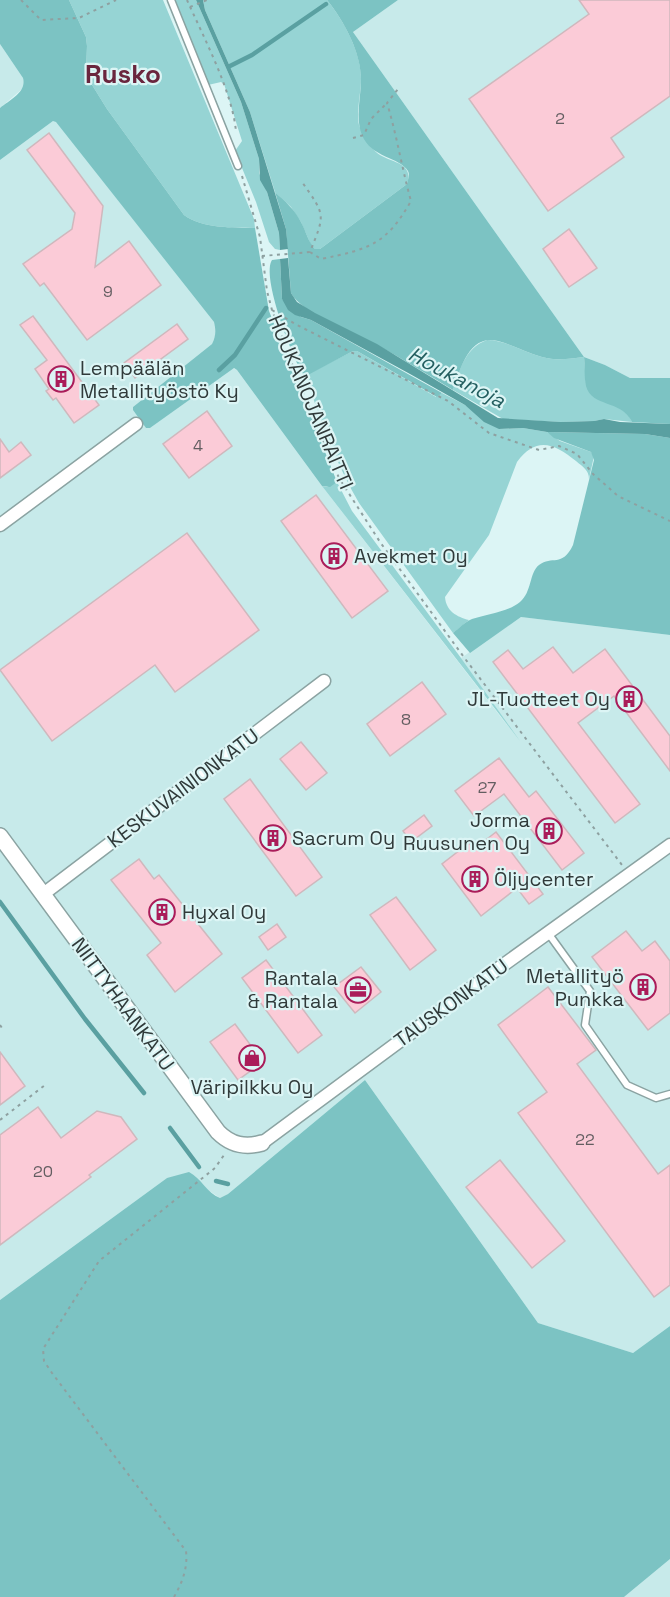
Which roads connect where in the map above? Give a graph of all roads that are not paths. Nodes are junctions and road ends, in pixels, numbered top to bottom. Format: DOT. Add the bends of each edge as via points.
graph roads {
  1 [pos="171,0"];
  2 [pos="238,166"];
  3 [pos="136,424"];
  4 [pos="0,525"];
  5 [pos="324,681"];
  6 [pos="0,836"];
  7 [pos="670,845"];
  8 [pos="42,895"];
  9 [pos="548,933"];
  10 [pos="670,1094"];
  11 [pos="262,1143"];
  1 -- 2 [label="lane"];
  3 -- 4 [label="street"];
  5 -- 8 [label="street, KESKUVAINIONKATU"];
  6 -- 8 [label="street, NIITTYHAANKATU"];
  7 -- 9 [label="street, TAUSKONKATU"];
  8 -- 11 [label="street, NIITTYHAANKATU" via="218,1132 232,1143"];
  9 -- 10 [label="lane" via="590,991 585,1025 627,1085 656,1098"];
  9 -- 11 [label="street, TAUSKONKATU"];
}
